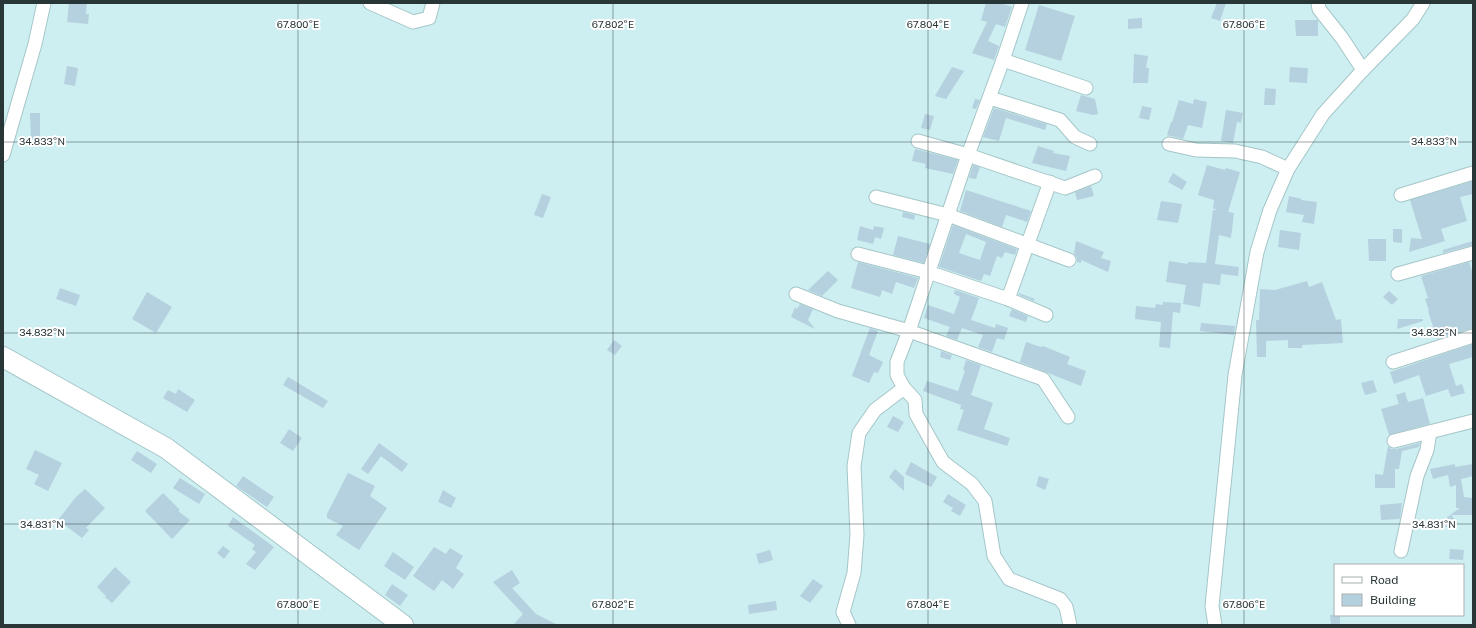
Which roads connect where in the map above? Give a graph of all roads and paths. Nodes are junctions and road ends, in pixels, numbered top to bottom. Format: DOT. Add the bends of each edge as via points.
graph roads {
  1 [pos="44,3"];
  2 [pos="370,3"];
  3 [pos="433,3"];
  4 [pos="1022,3"];
  5 [pos="1318,3"];
  6 [pos="1423,3"];
  7 [pos="1004,60"];
  8 [pos="1363,70"];
  9 [pos="1086,88"];
  10 [pos="990,98"];
  11 [pos="918,141"];
  12 [pos="1090,144"];
  13 [pos="1169,144"];
  14 [pos="3,155"];
  15 [pos="968,155"];
  16 [pos="1288,169"];
  17 [pos="1473,173"];
  18 [pos="1095,176"];
  19 [pos="1050,182"];
  20 [pos="1401,195"];
  21 [pos="876,197"];
  22 [pos="948,215"];
  23 [pos="1028,244"];
  24 [pos="858,254"];
  25 [pos="1472,258"];
  26 [pos="1069,260"];
  27 [pos="928,272"];
  28 [pos="1398,274"];
  29 [pos="796,294"];
  30 [pos="1008,300"];
  31 [pos="1046,315"];
  32 [pos="909,331"];
  33 [pos="1473,336"];
  34 [pos="3,357"];
  35 [pos="1393,362"];
  36 [pos="904,388"];
  37 [pos="1068,417"];
  38 [pos="1473,421"];
  39 [pos="1430,432"];
  40 [pos="1394,441"];
  41 [pos="1401,551"];
  42 [pos="403,625"];
  43 [pos="849,625"];
  44 [pos="1070,625"];
  45 [pos="1216,625"];
  1 -- 14 [label="street"];
  2 -- 3 [label="street" via="413,22 429,18"];
  4 -- 7 [label="street"];
  5 -- 8 [label="street" via="1318,8"];
  6 -- 8 [label="street" via="1413,19"];
  7 -- 9 [label="street"];
  7 -- 10 [label="street"];
  8 -- 16 [label="street" via="1323,114"];
  10 -- 12 [label="street" via="1060,120 1075,137"];
  10 -- 15 [label="street"];
  11 -- 15 [label="street"];
  13 -- 16 [label="street" via="1196,150 1235,151 1262,157"];
  15 -- 19 [label="street"];
  15 -- 22 [label="street"];
  16 -- 45 [label="street" via="1270,210 1257,252 1235,375 1212,606"];
  17 -- 20 [label="street"];
  18 -- 19 [label="street" via="1065,188"];
  19 -- 23 [label="street"];
  21 -- 22 [label="street"];
  22 -- 23 [label="street"];
  22 -- 27 [label="street"];
  23 -- 26 [label="street"];
  23 -- 30 [label="street"];
  24 -- 27 [label="street"];
  25 -- 28 [label="street"];
  27 -- 30 [label="street"];
  27 -- 32 [label="street"];
  29 -- 32 [label="street" via="838,311"];
  30 -- 31 [label="street"];
  32 -- 36 [label="street" via="897,362 897,375"];
  32 -- 37 [label="street" via="1043,379"];
  33 -- 35 [label="street"];
  34 -- 42 [label="main road" via="166,448"];
  36 -- 43 [label="street" via="875,410 859,433 854,466 857,535 854,573 843,612"];
  36 -- 44 [label="street" via="915,400 916,414 943,462 972,484 985,501 994,556 1009,579 1060,599 1066,607"];
  38 -- 39 [label="street"];
  39 -- 40 [label="street"];
  39 -- 41 [label="street" via="1427,450 1417,476"];
}
